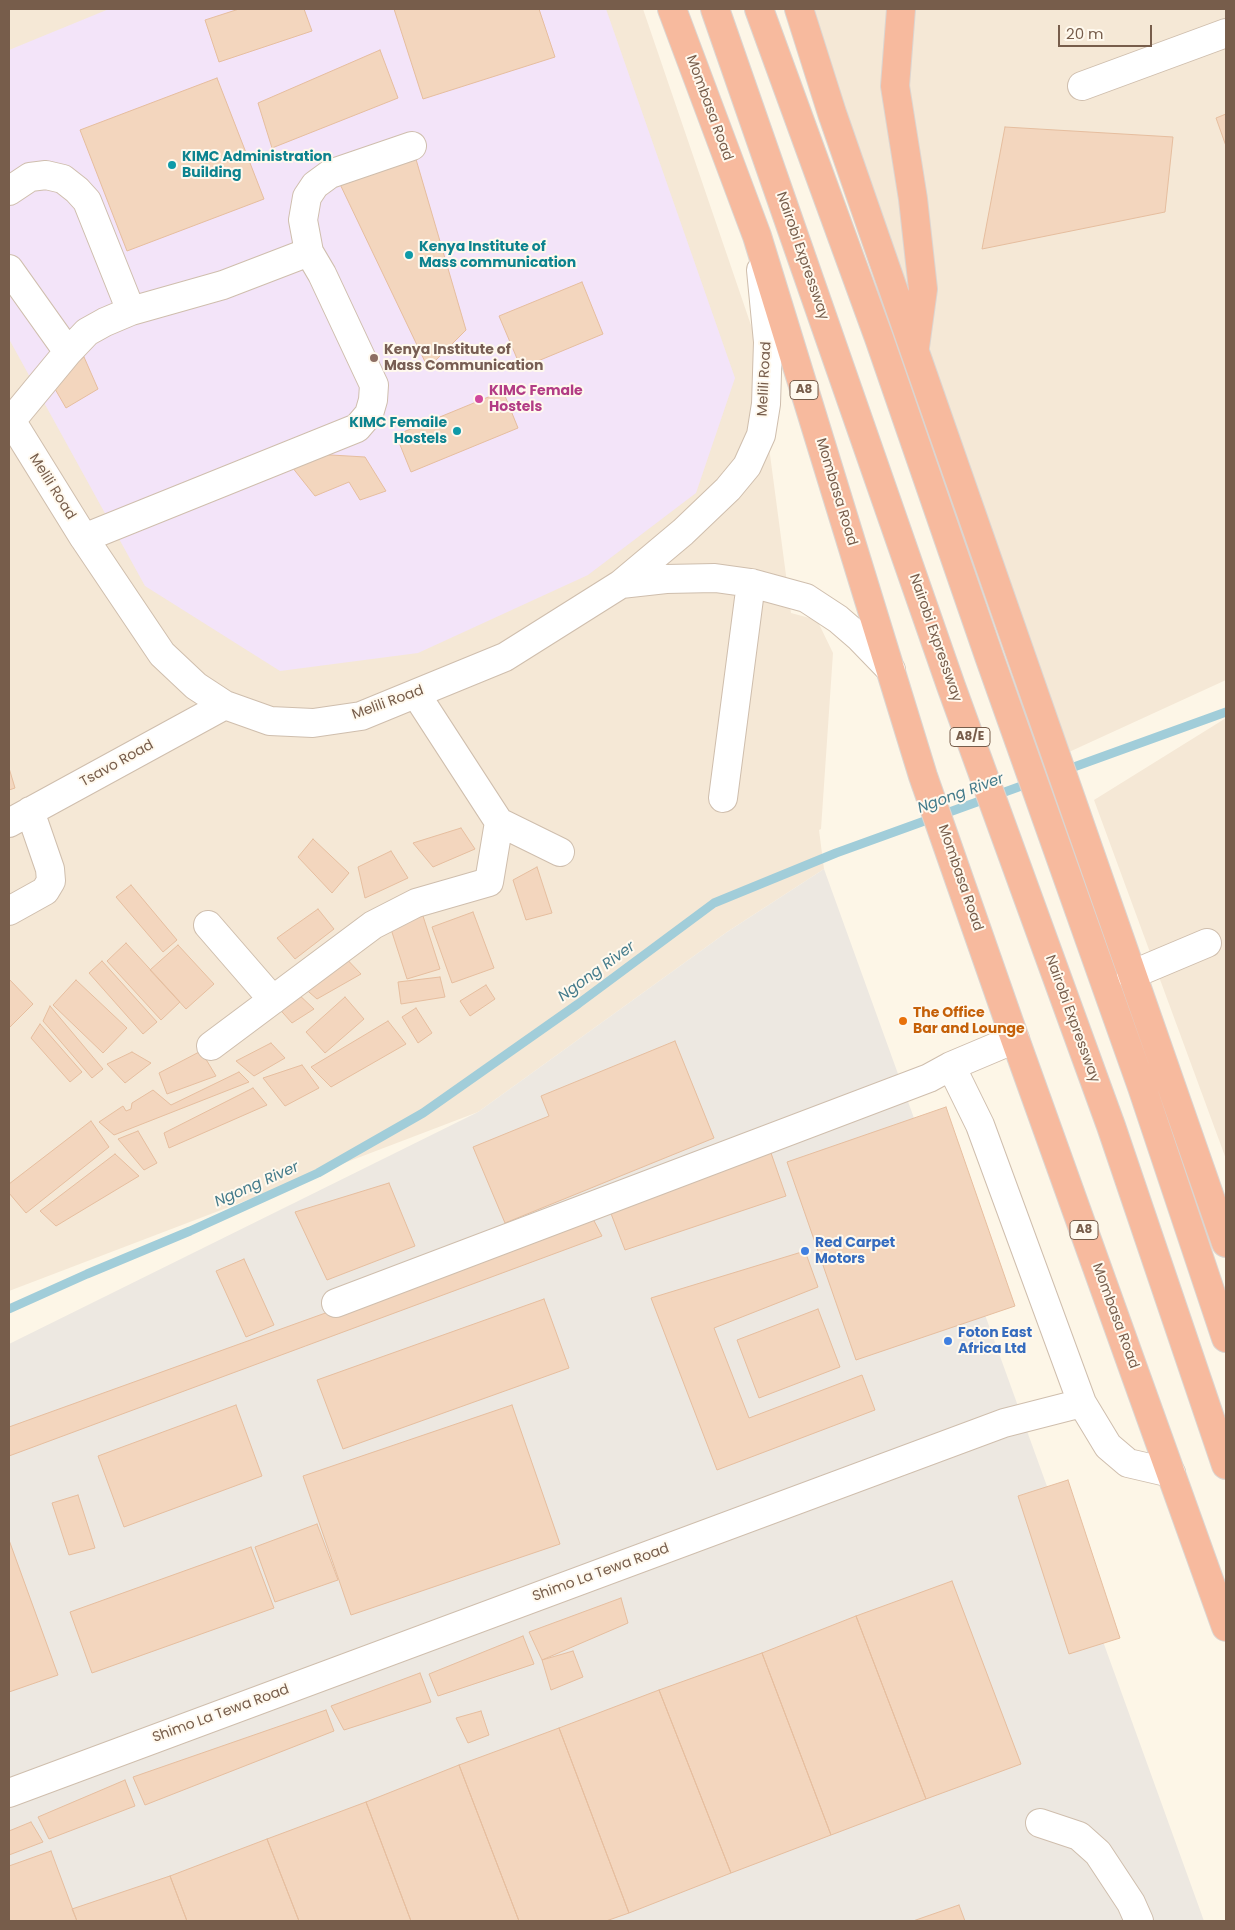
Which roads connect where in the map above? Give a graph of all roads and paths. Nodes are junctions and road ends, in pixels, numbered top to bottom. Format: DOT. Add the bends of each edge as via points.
graph roads {
  1 [pos="672,9"];
  2 [pos="715,9"];
  3 [pos="759,9"];
  4 [pos="799,9"];
  5 [pos="901,9"];
  6 [pos="1226,33"];
  7 [pos="1082,86"];
  8 [pos="412,146"];
  9 [pos="9,191"];
  10 [pos="757,236"];
  11 [pos="309,252"];
  12 [pos="9,269"];
  13 [pos="131,310"];
  14 [pos="68,352"];
  15 [pos="915,352"];
  16 [pos="10,419"];
  17 [pos="84,538"];
  18 [pos="751,583"];
  19 [pos="621,584"];
  20 [pos="891,670"];
  21 [pos="416,694"];
  22 [pos="225,705"];
  23 [pos="724,798"];
  24 [pos="19,817"];
  25 [pos="498,822"];
  26 [pos="560,852"];
  27 [pos="9,911"];
  28 [pos="208,925"];
  29 [pos="1207,943"];
  30 [pos="1131,975"];
  31 [pos="273,1000"];
  32 [pos="1015,1039"];
  33 [pos="211,1046"];
  34 [pos="951,1066"];
  35 [pos="1226,1243"];
  36 [pos="336,1303"];
  37 [pos="1226,1338"];
  38 [pos="1082,1403"];
  39 [pos="1226,1465"];
  40 [pos="1171,1473"];
  41 [pos="1226,1627"];
  42 [pos="9,1793"];
  43 [pos="1040,1823"];
  44 [pos="1139,1921"];
  1 -- 10 [label="highway, Mombasa Road / A8"];
  2 -- 39 [label="highway, Nairobi Expressway / A8/E" via="951,686 1111,1126"];
  3 -- 37 [label="highway" via="879,338 1142,1087"];
  4 -- 15 [label="highway"];
  5 -- 15 [label="highway" via="895,86 923,289"];
  6 -- 7 [label="street"];
  8 -- 11 [label="street" via="330,174 315,185 307,197 303,220"];
  9 -- 13 [label="street" via="30,177 46,175 63,179 77,190 86,201"];
  10 -- 19 [label="street, Melili Road" via="768,342 766,404 760,436 747,466 728,489"];
  10 -- 20 [label="highway, Mombasa Road / A8"];
  11 -- 13 [label="street" via="223,285"];
  11 -- 17 [label="street" via="374,385 369,414 357,428"];
  12 -- 14 [label="street"];
  13 -- 14 [label="street" via="87,332"];
  14 -- 16 [label="street"];
  15 -- 30 [label="highway"];
  16 -- 17 [label="street, Melili Road"];
  17 -- 22 [label="street, Melili Road" via="162,654 196,686"];
  18 -- 19 [label="street, Melili Road" via="715,578"];
  18 -- 20 [label="street, Melili Road" via="806,598 845,626"];
  18 -- 23 [label="street"];
  19 -- 21 [label="street, Melili Road" via="506,657"];
  20 -- 32 [label="highway, Mombasa Road / A8" via="923,776"];
  21 -- 22 [label="street, Melili Road" via="361,716 313,723 270,721"];
  21 -- 25 [label="street"];
  22 -- 24 [label="street, Tsavo Road"];
  24 -- 27 [label="street" via="50,869 51,881 46,891"];
  25 -- 26 [label="street"];
  25 -- 31 [label="street" via="489,882 416,903 380,921"];
  28 -- 31 [label="street"];
  29 -- 30 [label="street"];
  30 -- 35 [label="highway"];
  31 -- 33 [label="street"];
  32 -- 34 [label="street"];
  32 -- 40 [label="highway, Mombasa Road / A8"];
  34 -- 36 [label="street" via="929,1078"];
  34 -- 38 [label="street" via="980,1125"];
  38 -- 40 [label="street" via="1108,1446 1128,1463"];
  38 -- 42 [label="street, Shimo La Tewa Road" via="1004,1423"];
  40 -- 41 [label="highway, Mombasa Road / A8"];
  43 -- 44 [label="street" via="1079,1836 1098,1853 1131,1902"];
}
